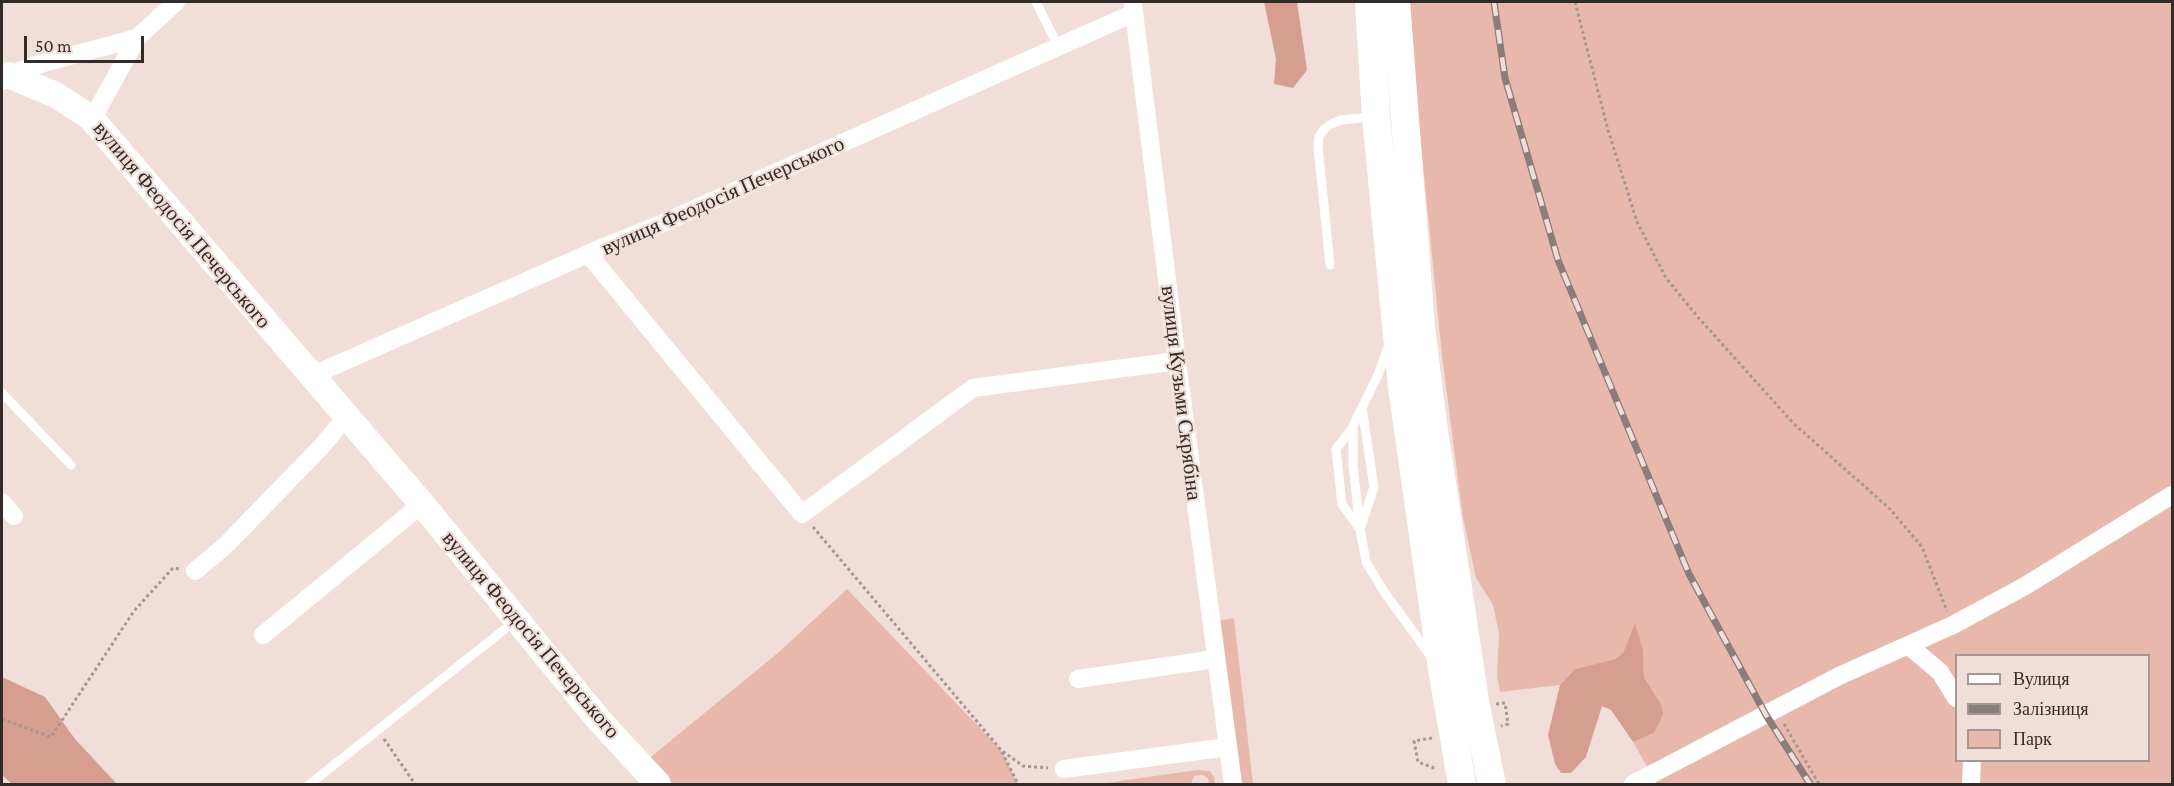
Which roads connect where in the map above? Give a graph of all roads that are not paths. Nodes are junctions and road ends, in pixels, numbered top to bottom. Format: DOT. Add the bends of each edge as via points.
graph roads {
  1 [pos="176,2"];
  2 [pos="1036,2"];
  3 [pos="1369,2"];
  4 [pos="1396,2"];
  5 [pos="1133,7"];
  6 [pos="137,38"];
  7 [pos="1058,46"];
  8 [pos="5,76"];
  9 [pos="1376,117"];
  10 [pos="91,118"];
  11 [pos="589,255"];
  12 [pos="1330,265"];
  13 [pos="1396,325"];
  14 [pos="1177,361"];
  15 [pos="311,376"];
  16 [pos="2,393"];
  17 [pos="1362,408"];
  18 [pos="347,416"];
  19 [pos="1353,426"];
  20 [pos="71,465"];
  21 [pos="2172,495"];
  22 [pos="2,502"];
  23 [pos="422,504"];
  24 [pos="14,516"];
  25 [pos="1360,530"];
  26 [pos="195,571"];
  27 [pos="517,620"];
  28 [pos="263,635"];
  29 [pos="1908,645"];
  30 [pos="1215,659"];
  31 [pos="1442,669"];
  32 [pos="1078,679"];
  33 [pos="1955,696"];
  34 [pos="1228,747"];
  35 [pos="1972,762"];
  36 [pos="1064,768"];
  37 [pos="1451,777"];
  38 [pos="310,784"];
  39 [pos="658,784"];
  40 [pos="1233,784"];
  41 [pos="1492,784"];
  42 [pos="1633,784"];
  43 [pos="1971,784"];
  1 -- 6 [label="street"];
  2 -- 7 [label="lane"];
  3 -- 9 [label="main road"];
  4 -- 41 [label="main road" via="1421,327 1476,707"];
  5 -- 7 [label="street, вулиця Феодосія Печерського"];
  5 -- 14 [label="street, вулиця Кузьми Скрябіна"];
  6 -- 8 [label="street"];
  6 -- 10 [label="street"];
  7 -- 11 [label="street, вулиця Феодосія Печерського"];
  8 -- 10 [label="street, вулиця Феодосія Печерського" via="56,94"];
  9 -- 12 [label="lane" via="1341,120 1323,130 1319,137"];
  9 -- 13 [label="main road"];
  10 -- 15 [label="street, вулиця Феодосія Печерського"];
  11 -- 14 [label="street" via="802,514 974,388"];
  11 -- 15 [label="street, вулиця Феодосія Печерського"];
  13 -- 17 [label="lane"];
  13 -- 31 [label="main road"];
  14 -- 30 [label="street, вулиця Кузьми Скрябіна"];
  15 -- 18 [label="street, вулиця Феодосія Печерського"];
  16 -- 20 [label="lane"];
  17 -- 19 [label="lane"];
  17 -- 25 [label="lane" via="1374,487"];
  18 -- 23 [label="street, вулиця Феодосія Печерського"];
  18 -- 26 [label="street" via="233,538"];
  19 -- 25 [label="lane"];
  19 -- 25 [label="lane" via="1336,449 1342,504"];
  21 -- 29 [label="street" via="2025,586"];
  22 -- 24 [label="street"];
  23 -- 27 [label="street, вулиця Феодосія Печерського"];
  23 -- 28 [label="street"];
  25 -- 31 [label="lane" via="1366,562"];
  27 -- 38 [label="lane"];
  27 -- 39 [label="street, вулиця Феодосія Печерського" via="598,719"];
  29 -- 33 [label="street" via="1940,672"];
  29 -- 42 [label="street" via="1839,676"];
  30 -- 32 [label="street"];
  30 -- 34 [label="street, вулиця Кузьми Скрябіна"];
  31 -- 37 [label="main road"];
  34 -- 36 [label="street"];
  34 -- 40 [label="street, вулиця Кузьми Скрябіна"];
  35 -- 43 [label="street"];
}
